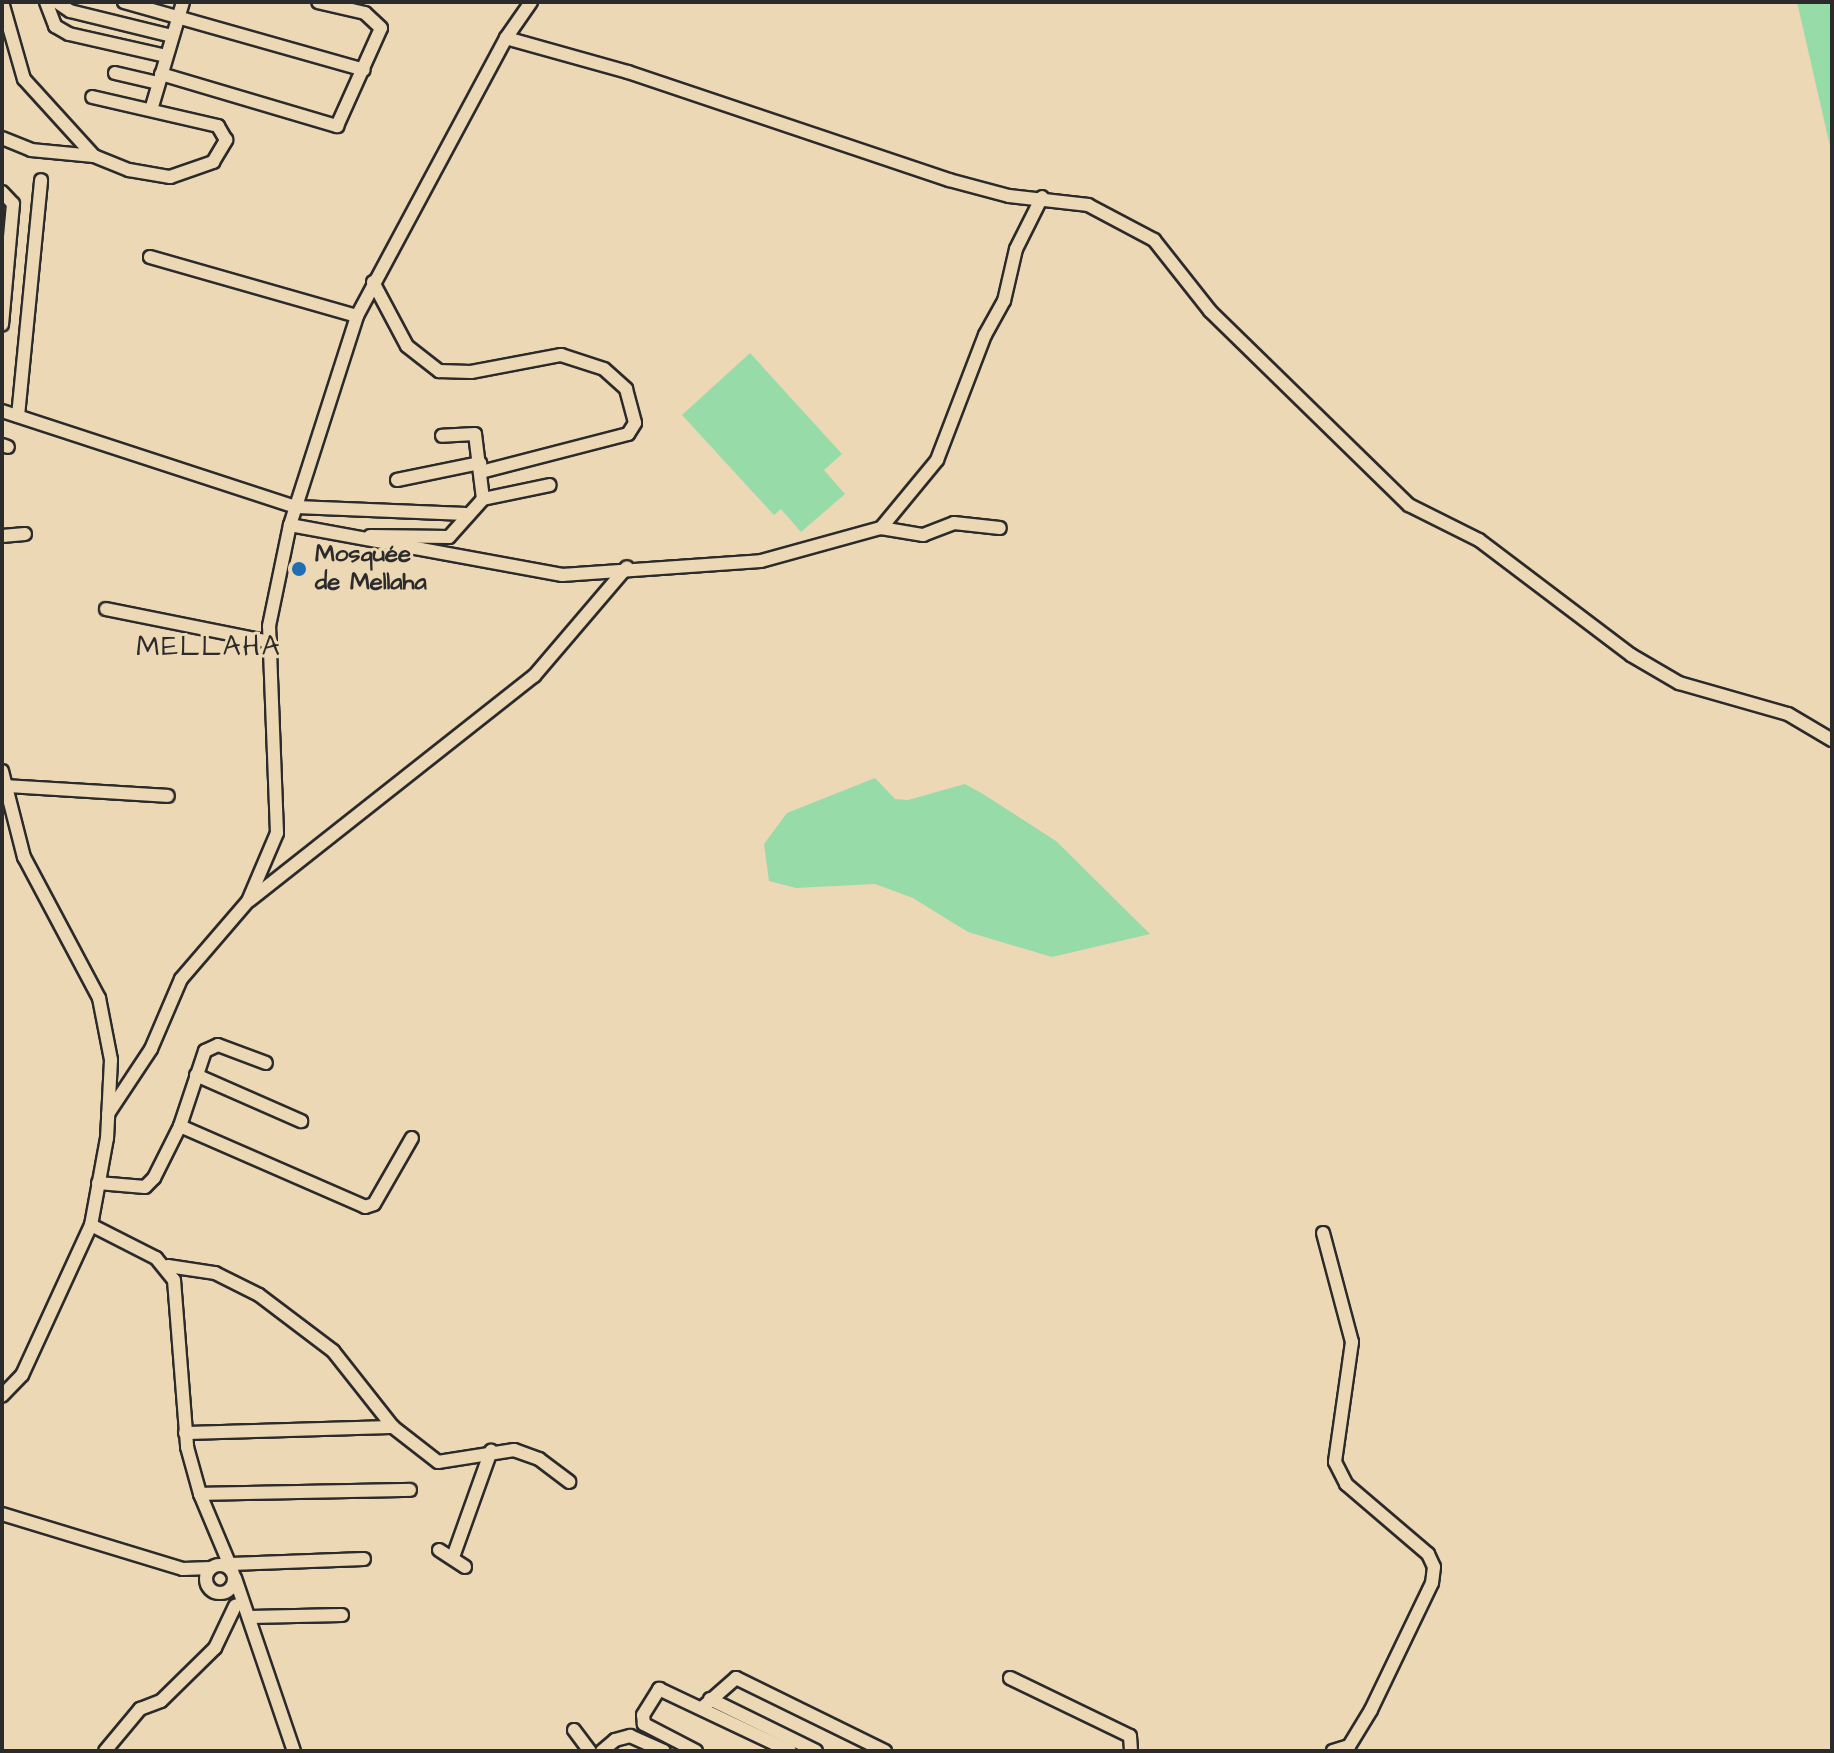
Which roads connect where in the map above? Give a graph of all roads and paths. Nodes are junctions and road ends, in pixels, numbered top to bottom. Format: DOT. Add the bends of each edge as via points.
graph roads {
  1 [pos="2,2"];
  2 [pos="46,2"];
  3 [pos="57,2"];
  4 [pos="124,2"];
  5 [pos="183,2"];
  6 [pos="318,2"];
  7 [pos="531,2"];
  8 [pos="178,16"];
  9 [pos="172,36"];
  10 [pos="506,38"];
  11 [pos="166,56"];
  12 [pos="364,70"];
  13 [pos="115,73"];
  14 [pos="160,79"];
  15 [pos="92,97"];
  16 [pos="151,110"];
  17 [pos="2,138"];
  18 [pos="94,156"];
  19 [pos="41,180"];
  20 [pos="2,192"];
  21 [pos="1042,197"];
  22 [pos="150,257"];
  23 [pos="373,282"];
  24 [pos="357,316"];
  25 [pos="2,324"];
  26 [pos="2,411"];
  27 [pos="18,416"];
  28 [pos="442,436"];
  29 [pos="481,468"];
  30 [pos="397,480"];
  31 [pos="550,485"];
  32 [pos="483,499"];
  33 [pos="296,507"];
  34 [pos="466,514"];
  35 [pos="290,525"];
  36 [pos="881,528"];
  37 [pos="1000,528"];
  38 [pos="25,534"];
  39 [pos="2,536"];
  40 [pos="363,538"];
  41 [pos="627,567"];
  42 [pos="106,609"];
  43 [pos="270,642"];
  44 [pos="1832,740"];
  45 [pos="2,771"];
  46 [pos="6,786"];
  47 [pos="168,796"];
  48 [pos="248,901"];
  49 [pos="266,1063"];
  50 [pos="196,1075"];
  51 [pos="108,1114"];
  52 [pos="301,1121"];
  53 [pos="180,1126"];
  54 [pos="412,1138"];
  55 [pos="98,1183"];
  56 [pos="91,1225"];
  57 [pos="1323,1233"];
  58 [pos="168,1266"];
  59 [pos="5,1389"];
  60 [pos="393,1427"];
  61 [pos="185,1433"];
  62 [pos="491,1451"];
  63 [pos="569,1482"];
  64 [pos="410,1490"];
  65 [pos="200,1494"];
  66 [pos="2,1514"];
  67 [pos="217,1533"];
  68 [pos="439,1550"];
  69 [pos="453,1557"];
  70 [pos="364,1559"];
  71 [pos="213,1567"];
  72 [pos="465,1567"];
  73 [pos="183,1569"];
  74 [pos="233,1571"];
  75 [pos="207,1586"];
  76 [pos="220,1594"];
  77 [pos="235,1606"];
  78 [pos="342,1615"];
  79 [pos="251,1621"];
  80 [pos="1010,1678"];
  81 [pos="706,1703"];
  82 [pos="574,1730"];
  83 [pos="638,1739"];
  84 [pos="105,1751"];
  85 [pos="294,1751"];
  86 [pos="590,1751"];
  87 [pos="602,1751"];
  88 [pos="649,1751"];
  89 [pos="664,1751"];
  90 [pos="696,1751"];
  91 [pos="790,1751"];
  92 [pos="816,1751"];
  93 [pos="885,1751"];
  94 [pos="1131,1751"];
  95 [pos="1333,1751"];
  1 -- 18 [label="street" via="24,79"];
  2 -- 11 [label="street" via="55,26 69,34"];
  3 -- 9 [label="street" via="70,11"];
  4 -- 8 [label="street"];
  5 -- 8 [label="street"];
  6 -- 12 [label="street" via="377,20 381,28"];
  7 -- 10 [label="street"];
  8 -- 9 [label="street"];
  8 -- 12 [label="street"];
  9 -- 11 [label="street"];
  10 -- 21 [label="street" via="628,72 949,180 1009,196"];
  10 -- 23 [label="street"];
  11 -- 14 [label="street"];
  12 -- 14 [label="street" via="337,126"];
  13 -- 14 [label="street"];
  14 -- 16 [label="street"];
  15 -- 16 [label="street"];
  16 -- 18 [label="street" via="224,129 218,156 200,170 170,177 129,170"];
  17 -- 18 [label="street" via="31,150"];
  19 -- 27 [label="street"];
  20 -- 25 [label="street" via="13,210"];
  21 -- 36 [label="street" via="1016,249 1004,301 985,335 937,460"];
  21 -- 44 [label="street" via="1088,205 1154,240 1210,311 1409,505 1479,540 1631,655 1679,683 1788,714"];
  22 -- 24 [label="street"];
  23 -- 24 [label="street"];
  23 -- 29 [label="street" via="407,346 439,371 471,372 561,355 604,369 626,389 635,423 628,434"];
  24 -- 33 [label="street"];
  26 -- 27 [label="street"];
  27 -- 33 [label="street"];
  28 -- 29 [label="street" via="475,434"];
  29 -- 30 [label="street"];
  29 -- 32 [label="street"];
  31 -- 32 [label="street"];
  32 -- 34 [label="street"];
  33 -- 34 [label="street"];
  33 -- 35 [label="street"];
  34 -- 40 [label="street" via="449,537 440,540 384,533"];
  35 -- 40 [label="street"];
  35 -- 43 [label="street" via="272,599"];
  36 -- 37 [label="street" via="923,535 954,523"];
  36 -- 41 [label="street" via="761,561"];
  38 -- 39 [label="street"];
  40 -- 41 [label="street" via="544,574"];
  41 -- 48 [label="street" via="534,676"];
  42 -- 43 [label="street"];
  43 -- 48 [label="street" via="277,833"];
  45 -- 46 [label="street"];
  46 -- 47 [label="street"];
  46 -- 51 [label="street" via="24,857 99,998 111,1060"];
  48 -- 51 [label="street" via="181,979 151,1049"];
  49 -- 50 [label="street" via="218,1045 205,1051"];
  50 -- 52 [label="street"];
  50 -- 53 [label="street"];
  51 -- 55 [label="street"];
  53 -- 54 [label="street" via="365,1207 374,1204"];
  53 -- 55 [label="street" via="145,1187"];
  55 -- 56 [label="street"];
  56 -- 58 [label="street"];
  56 -- 59 [label="street" via="56,1309"];
  57 -- 95 [label="street" via="1352,1342 1335,1462 1346,1484 1428,1554 1434,1567 1432,1583 1371,1710 1349,1746"];
  58 -- 60 [label="street" via="215,1273 259,1295 333,1351"];
  58 -- 61 [label="street" via="179,1306"];
  60 -- 61 [label="street"];
  60 -- 62 [label="street" via="438,1462"];
  61 -- 65 [label="street"];
  62 -- 63 [label="street" via="514,1450 539,1459"];
  62 -- 69 [label="street"];
  64 -- 65 [label="street"];
  65 -- 67 [label="street"];
  66 -- 73 [label="street"];
  67 -- 71 [label="street"];
  67 -- 74 [label="street"];
  68 -- 69 [label="street"];
  69 -- 72 [label="street"];
  70 -- 74 [label="street"];
  71 -- 73 [label="street"];
  71 -- 74 [label="street"];
  71 -- 75 [label="street"];
  73 -- 75 [label="street"];
  74 -- 76 [label="street" via="229,1591"];
  74 -- 79 [label="street"];
  75 -- 76 [label="street"];
  76 -- 77 [label="street"];
  77 -- 79 [label="street"];
  77 -- 84 [label="street" via="215,1648 161,1701 140,1709"];
  78 -- 79 [label="street"];
  79 -- 85 [label="street"];
  80 -- 94 [label="street" via="1130,1736"];
  81 -- 90 [label="street" via="664,1688 655,1692 643,1715 648,1728"];
  81 -- 91 [label="street"];
  81 -- 92 [label="street"];
  81 -- 93 [label="street" via="736,1678"];
  82 -- 86 [label="street"];
  83 -- 87 [label="street" via="621,1737"];
  83 -- 88 [label="street"];
  83 -- 89 [label="street"];
}
